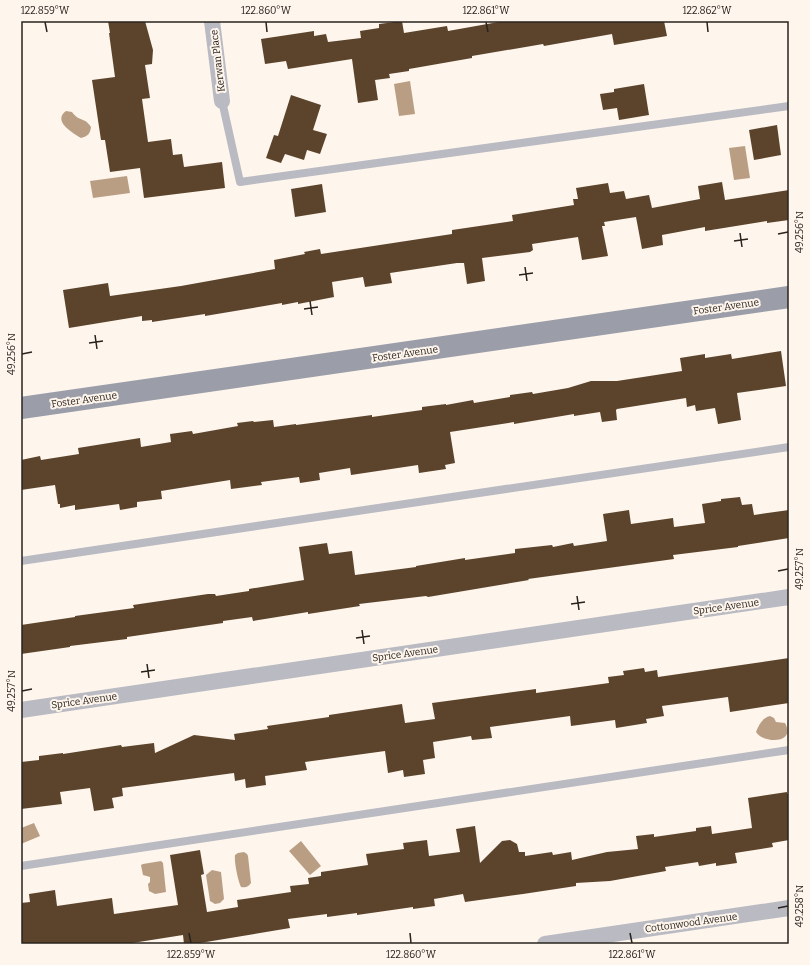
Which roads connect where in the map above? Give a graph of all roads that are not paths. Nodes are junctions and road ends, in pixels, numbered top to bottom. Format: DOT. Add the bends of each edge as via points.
graph roads {
  1 [pos="212,21"];
  2 [pos="222,101"];
  3 [pos="789,106"];
  4 [pos="789,297"];
  5 [pos="21,408"];
  6 [pos="789,447"];
  7 [pos="21,561"];
  8 [pos="789,597"];
  9 [pos="21,710"];
  10 [pos="789,750"];
  11 [pos="21,866"];
  12 [pos="789,908"];
  13 [pos="545,944"];
  1 -- 2 [label="street, Kerwan Place"];
  2 -- 3 [label="lane" via="240,182"];
  4 -- 5 [label="street, Foster Avenue"];
  6 -- 7 [label="lane"];
  8 -- 9 [label="street, Sprice Avenue"];
  10 -- 11 [label="lane"];
  12 -- 13 [label="street, Cottonwood Avenue"];
}
